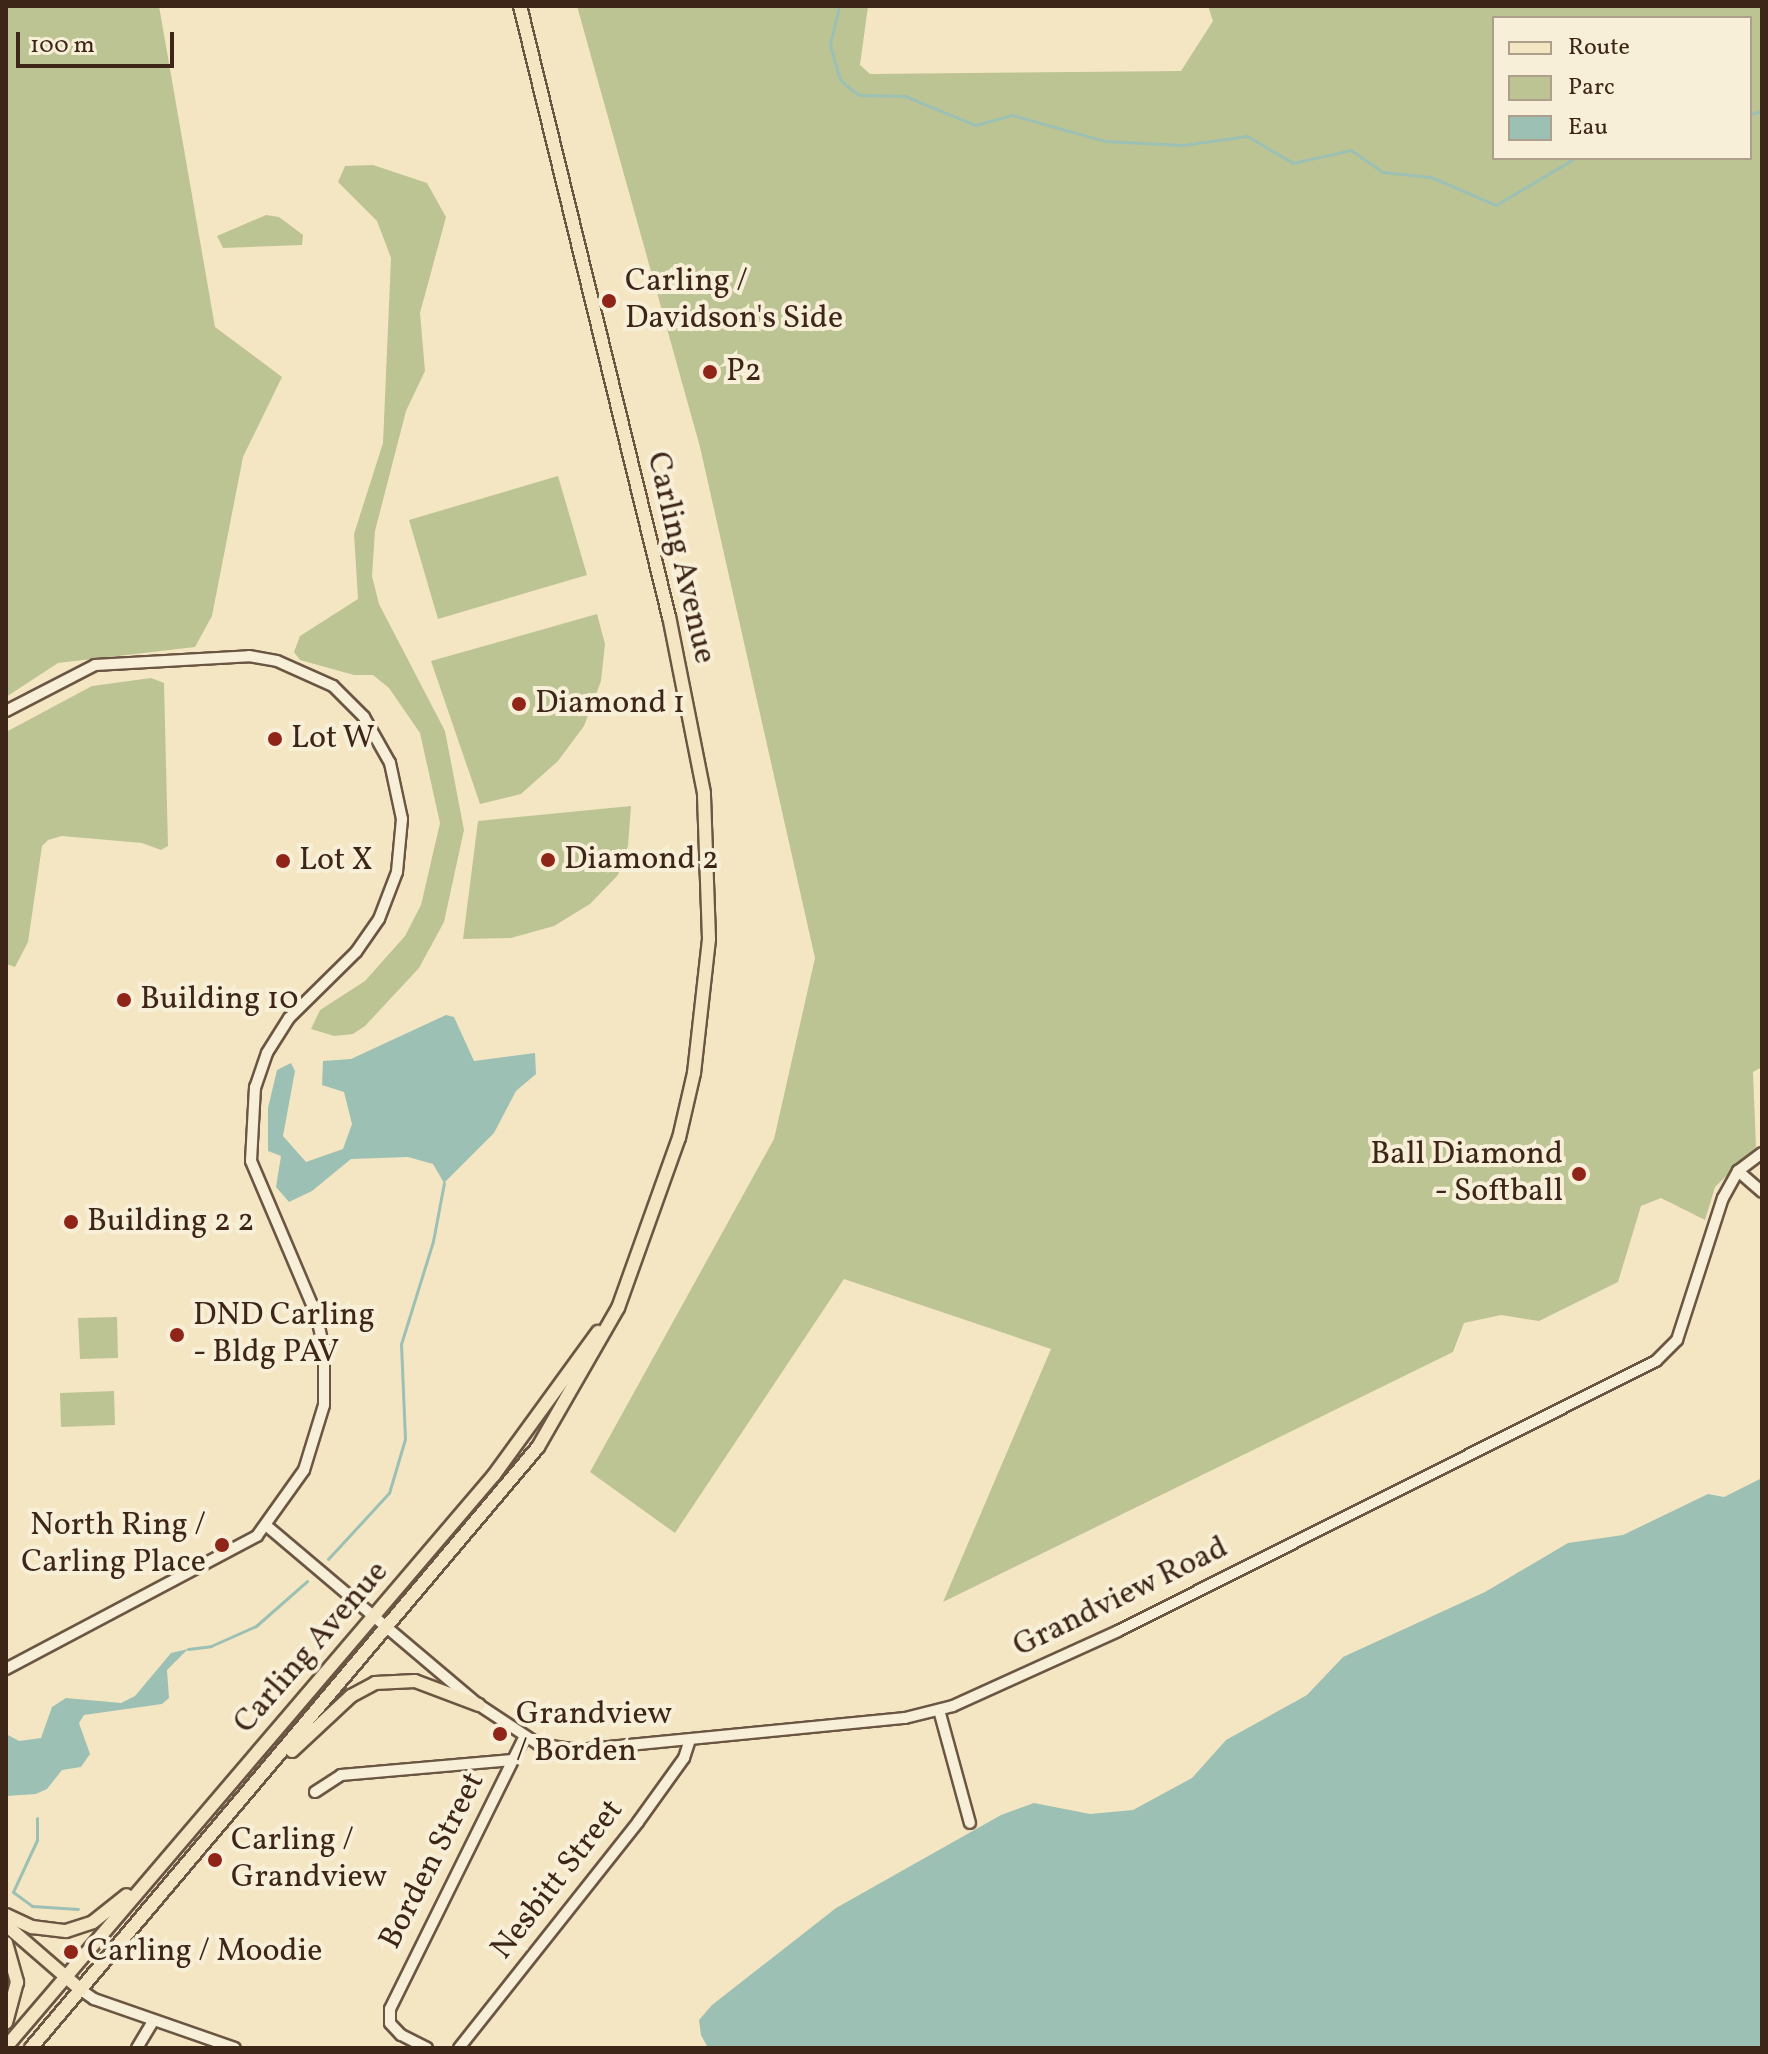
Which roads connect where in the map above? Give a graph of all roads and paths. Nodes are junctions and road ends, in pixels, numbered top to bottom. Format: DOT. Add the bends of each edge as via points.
graph roads {
  1 [pos="520,6"];
  2 [pos="6,711"];
  3 [pos="1762,1153"];
  4 [pos="1738,1171"];
  5 [pos="1762,1192"];
  6 [pos="635,1266"];
  7 [pos="268,1527"];
  8 [pos="373,1616"];
  9 [pos="387,1629"];
  10 [pos="6,1669"];
  11 [pos="479,1705"];
  12 [pos="939,1710"];
  13 [pos="524,1738"];
  14 [pos="690,1740"];
  15 [pos="512,1760"];
  16 [pos="249,1791"];
  17 [pos="315,1792"];
  18 [pos="970,1823"];
  19 [pos="170,1854"];
  20 [pos="6,1915"];
  21 [pos="6,1925"];
  22 [pos="6,1943"];
  23 [pos="66,1976"];
  24 [pos="81,1990"];
  25 [pos="153,2021"];
  26 [pos="6,2023"];
  27 [pos="6,2047"];
  28 [pos="31,2048"];
  29 [pos="137,2048"];
  30 [pos="235,2048"];
  31 [pos="427,2048"];
  32 [pos="459,2048"];
  1 -- 6 [label="main road, Carling Avenue" via="669,617 708,840 709,939 694,1073 669,1171"];
  2 -- 7 [label="street" via="95,665 262,658 333,686 364,717 390,763 402,838 386,904 356,952 289,1018 267,1053 255,1087 251,1161 316,1314 326,1364 324,1405 312,1453"];
  3 -- 4 [label="street, Grandview Road"];
  4 -- 5 [label="street"];
  4 -- 12 [label="street, Grandview Road" via="1705,1245 1677,1340 1656,1361 1118,1631"];
  6 -- 8 [label="main road, Carling Avenue" via="538,1418"];
  6 -- 9 [label="main road, Carling Avenue" via="607,1329 550,1430"];
  7 -- 8 [label="street, Grandview Road"];
  7 -- 10 [label="street" via="211,1564"];
  8 -- 9 [label="street, Grandview Road"];
  8 -- 19 [label="main road, Carling Avenue"];
  9 -- 11 [label="street, Grandview Road"];
  9 -- 16 [label="main road, Carling Avenue"];
  11 -- 13 [label="street, Grandview Road"];
  11 -- 16 [label="main road" via="415,1681 375,1683 351,1696"];
  12 -- 14 [label="street, Grandview Road"];
  12 -- 18 [label="street"];
  13 -- 14 [label="street, Grandview Road" via="578,1750"];
  13 -- 15 [label="street, Borden Street"];
  14 -- 32 [label="street, Nesbitt Street" via="684,1758 638,1822"];
  15 -- 17 [label="street" via="341,1775"];
  15 -- 31 [label="street, Borden Street" via="390,2009 390,2023 401,2035"];
  16 -- 24 [label="main road, Carling Avenue"];
  19 -- 20 [label="main road" via="109,1910 79,1927 46,1930"];
  19 -- 23 [label="main road, Carling Avenue"];
  21 -- 23 [label="main road"];
  22 -- 26 [label="main road" via="17,1982"];
  23 -- 24 [label="main road"];
  23 -- 27 [label="main road, Carling Avenue"];
  24 -- 25 [label="street"];
  24 -- 28 [label="main road, Carling Avenue"];
  25 -- 29 [label="street"];
  25 -- 30 [label="street"];
}
